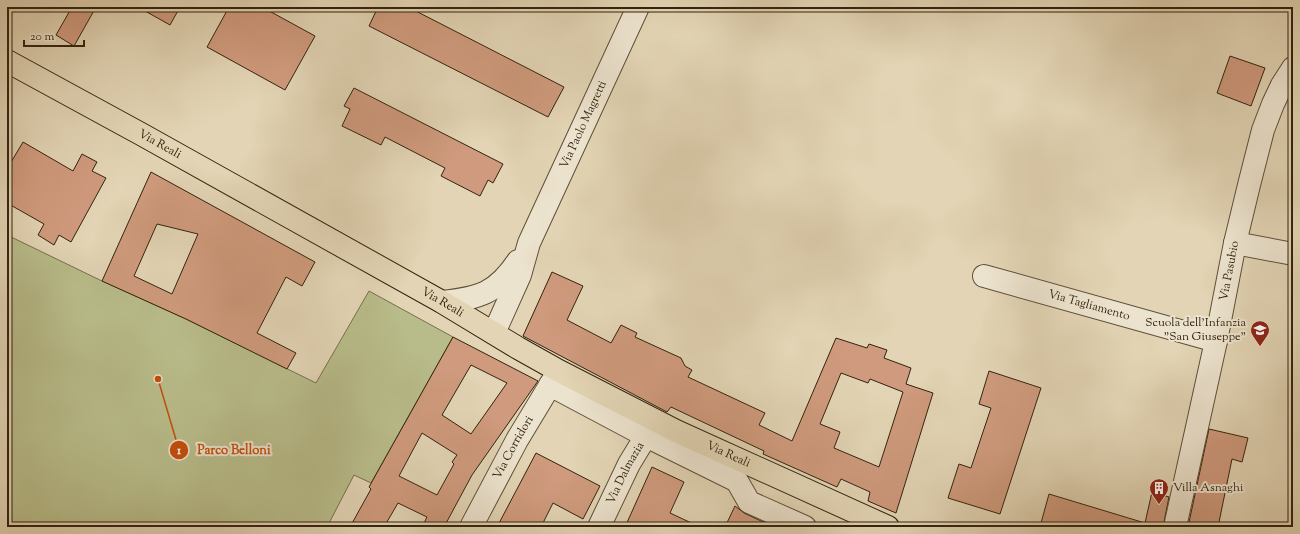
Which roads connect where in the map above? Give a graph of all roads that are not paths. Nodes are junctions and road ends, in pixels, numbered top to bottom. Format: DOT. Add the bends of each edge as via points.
graph roads {
  1 [pos="638,7"];
  2 [pos="7,61"];
  3 [pos="1293,68"];
  4 [pos="1235,242"];
  5 [pos="529,243"];
  6 [pos="1293,254"];
  7 [pos="984,276"];
  8 [pos="442,302"];
  9 [pos="494,333"];
  10 [pos="1216,341"];
  11 [pos="554,378"];
  12 [pos="650,428"];
  13 [pos="471,527"];
  14 [pos="599,527"];
  15 [pos="806,527"];
  16 [pos="888,527"];
  17 [pos="1175,527"];
  1 -- 5 [label="street, Via Paolo Magretti"];
  2 -- 8 [label="main road, Via Reali"];
  3 -- 4 [label="street, Via Pasubio" via="1276,98 1264,130"];
  4 -- 6 [label="street"];
  4 -- 10 [label="street, Via Pasubio"];
  5 -- 8 [label="street, Via Paolo Magretti" via="506,279 498,286 484,294 464,300"];
  5 -- 9 [label="street, Via Paolo Magretti" via="520,275"];
  7 -- 10 [label="street, Via Tagliamento"];
  8 -- 9 [label="main road, Via Reali"];
  9 -- 11 [label="main road, Via Reali"];
  10 -- 17 [label="street, Via Pasubio"];
  11 -- 12 [label="main road, Via Reali"];
  11 -- 13 [label="street, Via Corridori" via="517,440"];
  12 -- 14 [label="street, Via Dalmazia" via="628,464"];
  12 -- 15 [label="street" via="737,481 749,502"];
  12 -- 16 [label="main road, Via Reali"];
}
